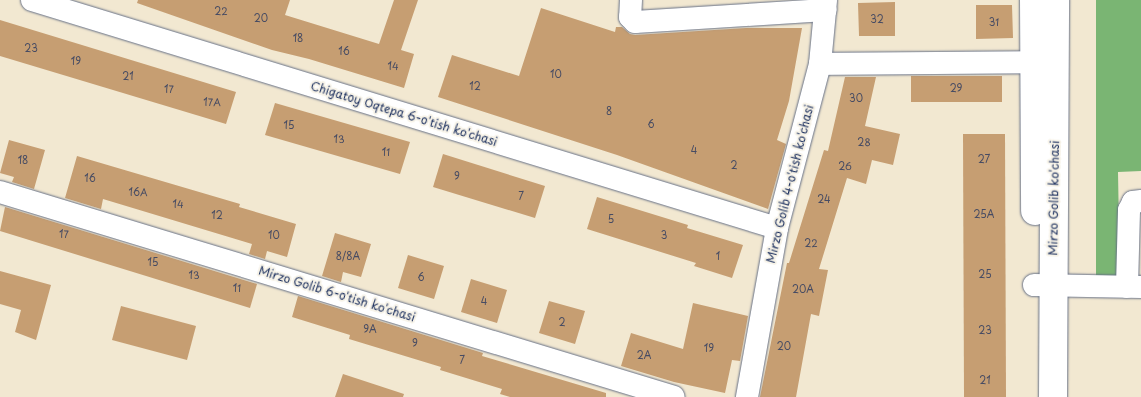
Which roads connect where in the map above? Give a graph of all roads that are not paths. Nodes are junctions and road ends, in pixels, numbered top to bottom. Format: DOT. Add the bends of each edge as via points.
graph roads {
  1 [pos="32,0"];
  2 [pos="631,0"];
  3 [pos="1034,0"];
  4 [pos="1055,0"];
  5 [pos="826,5"];
  6 [pos="1045,62"];
  7 [pos="820,64"];
  8 [pos="0,192"];
  9 [pos="1141,201"];
  10 [pos="777,228"];
  11 [pos="1044,285"];
  12 [pos="1134,287"];
  13 [pos="674,397"];
  14 [pos="747,397"];
  15 [pos="1035,397"];
  16 [pos="1053,397"];
  1 -- 10 [label="street, Chigatoy Oqtepa 6-o'tish ko'chasi"];
  2 -- 5 [label="street" via="630,17 635,22"];
  3 -- 6 [label="main road, Mirzo Golib ko'chasi"];
  4 -- 6 [label="main road, Mirzo Golib ko'chasi"];
  5 -- 7 [label="street, Mirzo Golib 4-o'tish ko'chasi"];
  6 -- 7 [label="street"];
  6 -- 11 [label="main road, Mirzo Golib ko'chasi"];
  7 -- 10 [label="street, Mirzo Golib 4-o'tish ko'chasi"];
  8 -- 13 [label="street, Mirzo Golib 6-o'tish ko'chasi"];
  9 -- 12 [label="street" via="1133,202 1128,210"];
  10 -- 14 [label="street, Mirzo Golib 4-o'tish ko'chasi"];
  11 -- 12 [label="street"];
  11 -- 15 [label="main road, Mirzo Golib ko'chasi"];
  11 -- 16 [label="main road, Mirzo Golib ko'chasi"];
}
